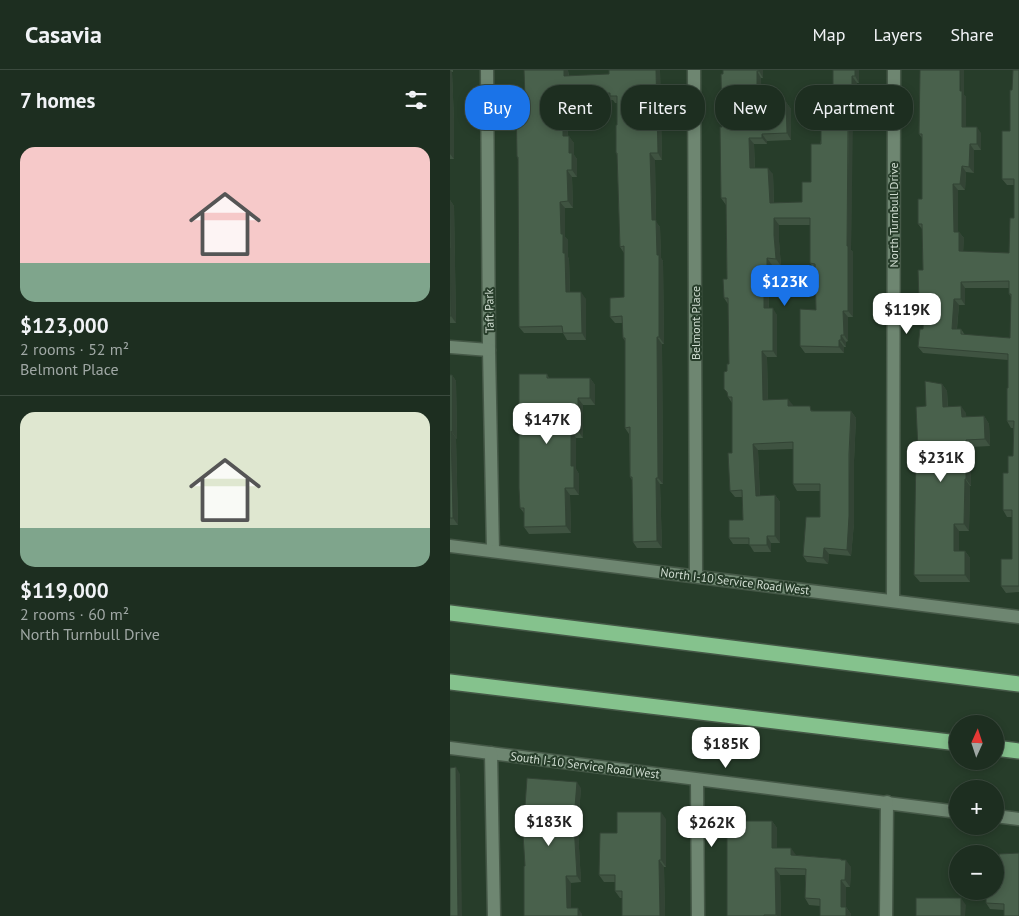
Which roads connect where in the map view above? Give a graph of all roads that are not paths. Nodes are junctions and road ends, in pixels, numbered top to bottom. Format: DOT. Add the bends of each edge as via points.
graph roads {
  1 [pos="487,70"];
  2 [pos="694,70"];
  3 [pos="894,70"];
  4 [pos="450,347"];
  5 [pos="490,350"];
  6 [pos="450,546"];
  7 [pos="493,551"];
  8 [pos="696,576"];
  9 [pos="892,600"];
  10 [pos="450,613"];
  11 [pos="1019,617"];
  12 [pos="450,682"];
  13 [pos="1019,684"];
  14 [pos="949,742"];
  15 [pos="450,748"];
  16 [pos="1004,749"];
  17 [pos="1019,751"];
  18 [pos="491,753"];
  19 [pos="697,780"];
  20 [pos="887,802"];
  21 [pos="949,811"];
  22 [pos="1004,818"];
  23 [pos="1019,820"];
  24 [pos="494,916"];
  25 [pos="698,916"];
  26 [pos="886,916"];
  1 -- 5 [label="street, Taft Park"];
  2 -- 8 [label="street, Belmont Place"];
  3 -- 9 [label="street, North Turnbull Drive"];
  4 -- 5 [label="street"];
  5 -- 7 [label="street, Taft Park"];
  6 -- 7 [label="street, North I-10 Service Road West"];
  7 -- 8 [label="street, North I-10 Service Road West"];
  8 -- 9 [label="street, North I-10 Service Road West"];
  9 -- 11 [label="street, North I-10 Service Road West"];
  10 -- 13 [label="highway"];
  12 -- 14 [label="highway"];
  15 -- 18 [label="street, South I-10 Service Road West"];
  16 -- 17 [label="highway"];
  18 -- 19 [label="street, South I-10 Service Road West"];
  18 -- 24 [label="street"];
  19 -- 20 [label="street, South I-10 Service Road West"];
  19 -- 25 [label="street"];
  20 -- 21 [label="street, South I-10 Service Road West"];
  20 -- 26 [label="street"];
  22 -- 23 [label="street"];
}
